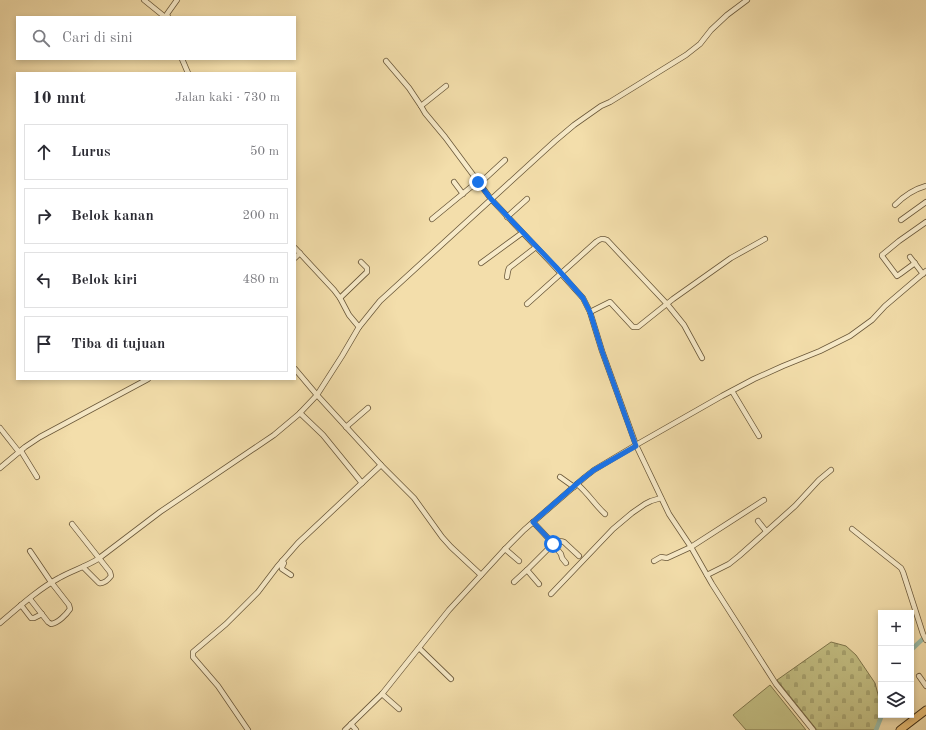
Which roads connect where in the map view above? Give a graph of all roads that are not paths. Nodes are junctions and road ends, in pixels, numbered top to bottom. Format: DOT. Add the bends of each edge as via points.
graph roads {
  1 [pos="144,0"];
  2 [pos="177,0"];
  3 [pos="747,0"];
  4 [pos="165,16"];
  5 [pos="166,16"];
  6 [pos="182,60"];
  7 [pos="386,61"];
  8 [pos="188,72"];
  9 [pos="446,86"];
  10 [pos="421,106"];
  11 [pos="505,160"];
  12 [pos="454,182"];
  13 [pos="478,183"];
  14 [pos="926,186"];
  15 [pos="463,194"];
  16 [pos="491,199"];
  17 [pos="527,199"];
  18 [pos="926,202"];
  19 [pos="895,205"];
  20 [pos="507,217"];
  21 [pos="432,219"];
  22 [pos="901,220"];
  23 [pos="926,222"];
  24 [pos="522,233"];
  25 [pos="764,239"];
  26 [pos="536,247"];
  27 [pos="296,249"];
  28 [pos="300,253"];
  29 [pos="296,257"];
  30 [pos="910,257"];
  31 [pos="361,262"];
  32 [pos="480,263"];
  33 [pos="915,263"];
  34 [pos="924,272"];
  35 [pos="561,273"];
  36 [pos="507,277"];
  37 [pos="340,298"];
  38 [pos="527,304"];
  39 [pos="667,304"];
  40 [pos="590,312"];
  41 [pos="359,327"];
  42 [pos="702,358"];
  43 [pos="296,370"];
  44 [pos="146,380"];
  45 [pos="732,391"];
  46 [pos="317,395"];
  47 [pos="368,408"];
  48 [pos="300,413"];
  49 [pos="346,426"];
  50 [pos="0,428"];
  51 [pos="759,436"];
  52 [pos="636,446"];
  53 [pos="20,452"];
  54 [pos="381,464"];
  55 [pos="0,468"];
  56 [pos="831,470"];
  57 [pos="38,476"];
  58 [pos="560,477"];
  59 [pos="362,483"];
  60 [pos="576,485"];
  61 [pos="662,498"];
  62 [pos="764,500"];
  63 [pos="605,514"];
  64 [pos="758,521"];
  65 [pos="533,522"];
  66 [pos="72,524"];
  67 [pos="852,529"];
  68 [pos="766,532"];
  69 [pos="553,544"];
  70 [pos="690,546"];
  71 [pos="505,549"];
  72 [pos="30,552"];
  73 [pos="579,556"];
  74 [pos="99,558"];
  75 [pos="282,561"];
  76 [pos="520,561"];
  77 [pos="654,561"];
  78 [pos="566,563"];
  79 [pos="83,567"];
  80 [pos="528,570"];
  81 [pos="291,575"];
  82 [pos="481,575"];
  83 [pos="707,575"];
  84 [pos="52,582"];
  85 [pos="514,582"];
  86 [pos="540,584"];
  87 [pos="551,594"];
  88 [pos="30,598"];
  89 [pos="21,605"];
  90 [pos="42,614"];
  91 [pos="0,623"];
  92 [pos="926,640"];
  93 [pos="418,648"];
  94 [pos="919,676"];
  95 [pos="451,678"];
  96 [pos="926,686"];
  97 [pos="382,694"];
  98 [pos="399,709"];
  99 [pos="926,710"];
  100 [pos="351,724"];
  101 [pos="248,730"];
  102 [pos="345,730"];
  103 [pos="356,730"];
  104 [pos="813,730"];
  105 [pos="900,730"];
  1 -- 4 [label="street"];
  2 -- 5 [label="street"];
  3 -- 16 [label="street" via="727,15 686,55 574,125"];
  6 -- 8 [label="street"];
  7 -- 10 [label="street"];
  9 -- 10 [label="street"];
  10 -- 13 [label="street"];
  11 -- 13 [label="street"];
  12 -- 15 [label="street"];
  13 -- 15 [label="street"];
  13 -- 16 [label="street"];
  14 -- 19 [label="street"];
  15 -- 21 [label="street"];
  16 -- 20 [label="street"];
  16 -- 41 [label="street" via="380,301"];
  17 -- 20 [label="street"];
  18 -- 22 [label="street"];
  20 -- 24 [label="street"];
  23 -- 33 [label="street" via="882,255 897,276"];
  24 -- 26 [label="street"];
  24 -- 32 [label="street"];
  25 -- 39 [label="street" via="731,258"];
  26 -- 35 [label="street"];
  26 -- 36 [label="street" via="510,268"];
  27 -- 28 [label="street"];
  28 -- 29 [label="street"];
  28 -- 37 [label="street"];
  30 -- 33 [label="street"];
  31 -- 37 [label="street" via="367,268 367,272"];
  33 -- 34 [label="street"];
  34 -- 45 [label="street" via="872,320 850,336"];
  35 -- 38 [label="street"];
  35 -- 39 [label="street" via="596,242 605,239"];
  35 -- 40 [label="street" via="583,298"];
  37 -- 41 [label="street"];
  39 -- 40 [label="street" via="638,327 633,327 610,302"];
  39 -- 42 [label="street" via="684,325"];
  40 -- 52 [label="street"];
  41 -- 46 [label="street"];
  43 -- 46 [label="street"];
  44 -- 53 [label="street" via="40,437"];
  45 -- 51 [label="street"];
  45 -- 52 [label="street"];
  46 -- 48 [label="street"];
  46 -- 49 [label="street"];
  47 -- 49 [label="street"];
  48 -- 59 [label="street" via="323,435"];
  48 -- 74 [label="street" via="274,435 160,512"];
  49 -- 54 [label="street"];
  50 -- 53 [label="street"];
  52 -- 60 [label="street" via="594,470"];
  52 -- 61 [label="street"];
  53 -- 55 [label="street"];
  53 -- 57 [label="street"];
  54 -- 59 [label="street"];
  54 -- 82 [label="street" via="414,498 451,547"];
  56 -- 68 [label="street"];
  58 -- 60 [label="street"];
  59 -- 75 [label="street"];
  60 -- 63 [label="street" via="586,492"];
  60 -- 65 [label="street"];
  61 -- 70 [label="street" via="669,514"];
  61 -- 87 [label="street" via="645,504 632,513"];
  62 -- 70 [label="street"];
  64 -- 68 [label="street"];
  65 -- 69 [label="street"];
  65 -- 71 [label="street"];
  66 -- 74 [label="street"];
  67 -- 92 [label="street" via="901,568"];
  68 -- 83 [label="street" via="739,556"];
  69 -- 73 [label="street" via="562,541"];
  69 -- 78 [label="street"];
  69 -- 80 [label="street"];
  70 -- 77 [label="street" via="667,558 661,557"];
  70 -- 83 [label="street"];
  71 -- 76 [label="street"];
  71 -- 82 [label="street"];
  72 -- 84 [label="street"];
  74 -- 79 [label="street"];
  74 -- 79 [label="street" via="111,574 106,582 98,583"];
  75 -- 81 [label="street" via="282,569"];
  75 -- 101 [label="street" via="258,592 192,655 218,686"];
  79 -- 84 [label="street"];
  80 -- 85 [label="street"];
  80 -- 86 [label="street"];
  82 -- 93 [label="street"];
  83 -- 104 [label="street" via="776,684"];
  84 -- 88 [label="street"];
  84 -- 90 [label="street" via="70,609 53,624"];
  88 -- 89 [label="street"];
  88 -- 90 [label="street"];
  89 -- 90 [label="street" via="31,618"];
  89 -- 91 [label="street"];
  93 -- 95 [label="street"];
  93 -- 97 [label="street"];
  94 -- 96 [label="street"];
  97 -- 98 [label="street"];
  97 -- 100 [label="street"];
  99 -- 105 [label="main road"];
  100 -- 102 [label="street"];
  100 -- 103 [label="street"];
}
